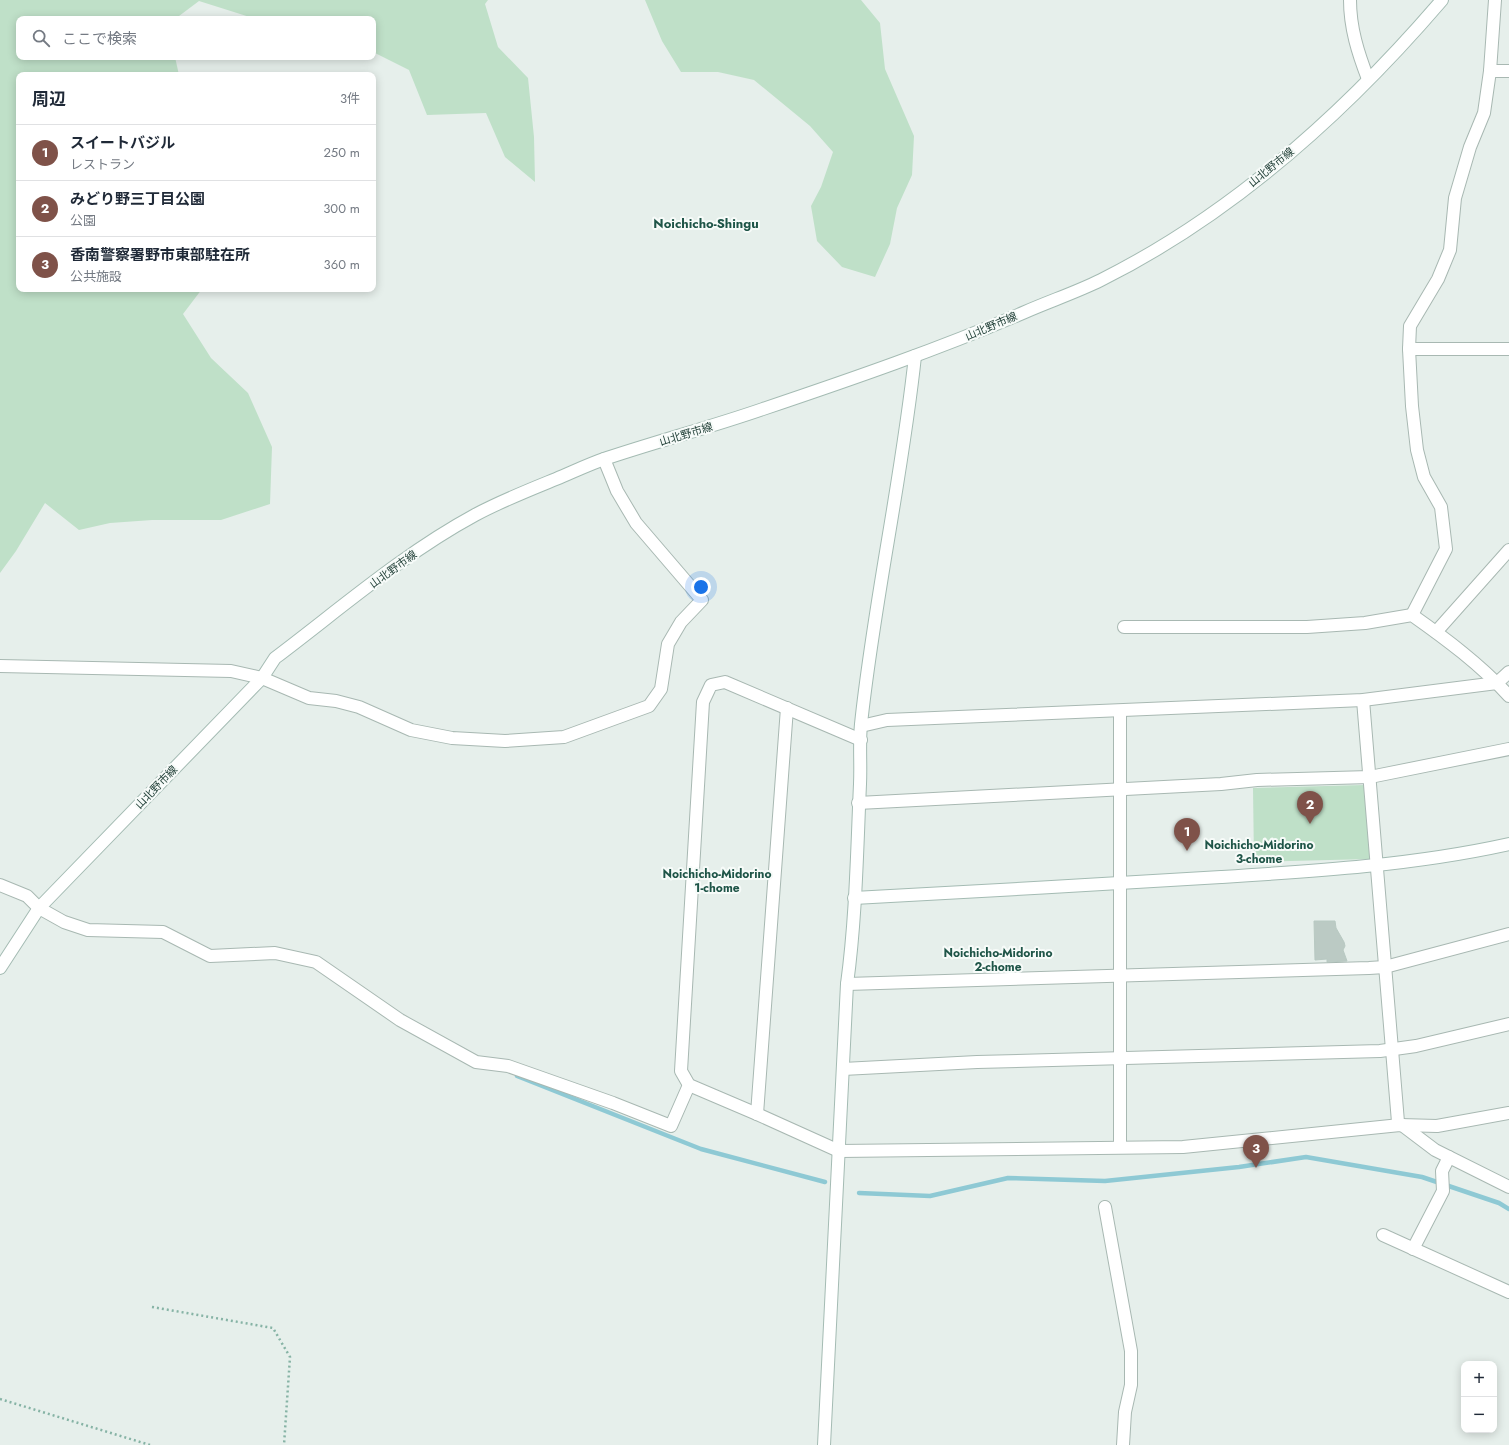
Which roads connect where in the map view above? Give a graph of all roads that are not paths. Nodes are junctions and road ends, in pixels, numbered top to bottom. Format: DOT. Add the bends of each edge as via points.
graph roads {
  1 [pos="1350,0"];
  2 [pos="1442,0"];
  3 [pos="1495,0"];
  4 [pos="1490,71"];
  5 [pos="1509,71"];
  6 [pos="1368,79"];
  7 [pos="1409,349"];
  8 [pos="1509,349"];
  9 [pos="915,356"];
  10 [pos="604,459"];
  11 [pos="1509,550"];
  12 [pos="1412,615"];
  13 [pos="1124,627"];
  14 [pos="1436,632"];
  15 [pos="0,666"];
  16 [pos="1509,672"];
  17 [pos="262,678"];
  18 [pos="1497,683"];
  19 [pos="1509,696"];
  20 [pos="1363,700"];
  21 [pos="787,708"];
  22 [pos="1120,711"];
  23 [pos="861,726"];
  24 [pos="861,740"];
  25 [pos="1509,750"];
  26 [pos="1370,777"];
  27 [pos="1118,790"];
  28 [pos="858,804"];
  29 [pos="1509,844"];
  30 [pos="1377,866"];
  31 [pos="0,884"];
  32 [pos="1120,884"];
  33 [pos="854,898"];
  34 [pos="39,908"];
  35 [pos="1509,934"];
  36 [pos="1385,967"];
  37 [pos="0,968"];
  38 [pos="1120,976"];
  39 [pos="847,984"];
  40 [pos="1509,1024"];
  41 [pos="1392,1049"];
  42 [pos="1120,1060"];
  43 [pos="843,1069"];
  44 [pos="689,1085"];
  45 [pos="1509,1113"];
  46 [pos="757,1114"];
  47 [pos="1400,1125"];
  48 [pos="1120,1147"];
  49 [pos="839,1151"];
  50 [pos="1449,1157"];
  51 [pos="1509,1187"];
  52 [pos="1105,1208"];
  53 [pos="1383,1235"];
  54 [pos="1413,1249"];
  55 [pos="1509,1292"];
  56 [pos="824,1445"];
  57 [pos="1123,1445"];
  1 -- 6 [label="street" via="1357,50"];
  2 -- 6 [label="street, 山北野市線"];
  3 -- 4 [label="street"];
  4 -- 5 [label="street"];
  4 -- 7 [label="street" via="1484,113 1470,147 1455,198 1450,250 1438,279 1410,326"];
  6 -- 9 [label="street, 山北野市線" via="1343,106 1282,160 1228,202 1171,240 1100,280"];
  7 -- 8 [label="street"];
  7 -- 12 [label="street" via="1417,450 1424,477 1441,507 1446,549"];
  9 -- 10 [label="street, 山北野市線" via="712,427"];
  9 -- 23 [label="street" via="908,420"];
  10 -- 17 [label="street, 山北野市線" via="474,516 412,554 275,658"];
  10 -- 17 [label="street" via="617,491 636,522 702,600 681,622 668,644 661,689 649,706 564,737 505,741 452,738 411,730 359,707 309,698"];
  11 -- 14 [label="street"];
  12 -- 13 [label="street" via="1365,623 1307,627"];
  12 -- 14 [label="street"];
  14 -- 18 [label="street"];
  15 -- 17 [label="street" via="231,671"];
  16 -- 18 [label="street"];
  17 -- 34 [label="street, 山北野市線"];
  18 -- 19 [label="street"];
  18 -- 20 [label="street"];
  20 -- 22 [label="street"];
  20 -- 26 [label="street"];
  21 -- 24 [label="street"];
  21 -- 44 [label="street" via="725,682 711,685 703,702 681,1071"];
  21 -- 46 [label="street"];
  22 -- 23 [label="street" via="887,720"];
  22 -- 27 [label="street"];
  23 -- 24 [label="street"];
  24 -- 28 [label="street"];
  25 -- 26 [label="street"];
  26 -- 27 [label="street" via="1257,780"];
  26 -- 30 [label="street"];
  27 -- 28 [label="street"];
  27 -- 32 [label="street"];
  28 -- 33 [label="street"];
  29 -- 30 [label="street"];
  30 -- 32 [label="street"];
  30 -- 36 [label="street"];
  31 -- 34 [label="street" via="27,896"];
  32 -- 33 [label="street"];
  32 -- 38 [label="street"];
  33 -- 39 [label="street" via="852,952"];
  34 -- 37 [label="street, 山北野市線"];
  34 -- 44 [label="street" via="64,922 88,930 163,932 210,956 275,953 316,962 400,1020 476,1062 508,1066 671,1126"];
  35 -- 36 [label="street"];
  36 -- 38 [label="street"];
  36 -- 41 [label="street"];
  38 -- 39 [label="street"];
  38 -- 42 [label="street"];
  39 -- 43 [label="street"];
  40 -- 41 [label="street" via="1416,1046"];
  41 -- 42 [label="street"];
  41 -- 47 [label="street"];
  42 -- 43 [label="street" via="977,1062"];
  42 -- 48 [label="street"];
  43 -- 49 [label="street"];
  44 -- 46 [label="street"];
  45 -- 47 [label="street" via="1437,1126"];
  46 -- 49 [label="street"];
  47 -- 48 [label="street" via="1184,1147"];
  47 -- 50 [label="street" via="1434,1150"];
  48 -- 49 [label="street"];
  49 -- 56 [label="street"];
  50 -- 51 [label="street"];
  50 -- 54 [label="street" via="1442,1171 1443,1191"];
  52 -- 57 [label="street" via="1131,1351 1131,1385 1125,1412"];
  53 -- 54 [label="street"];
  54 -- 55 [label="street"];
}
